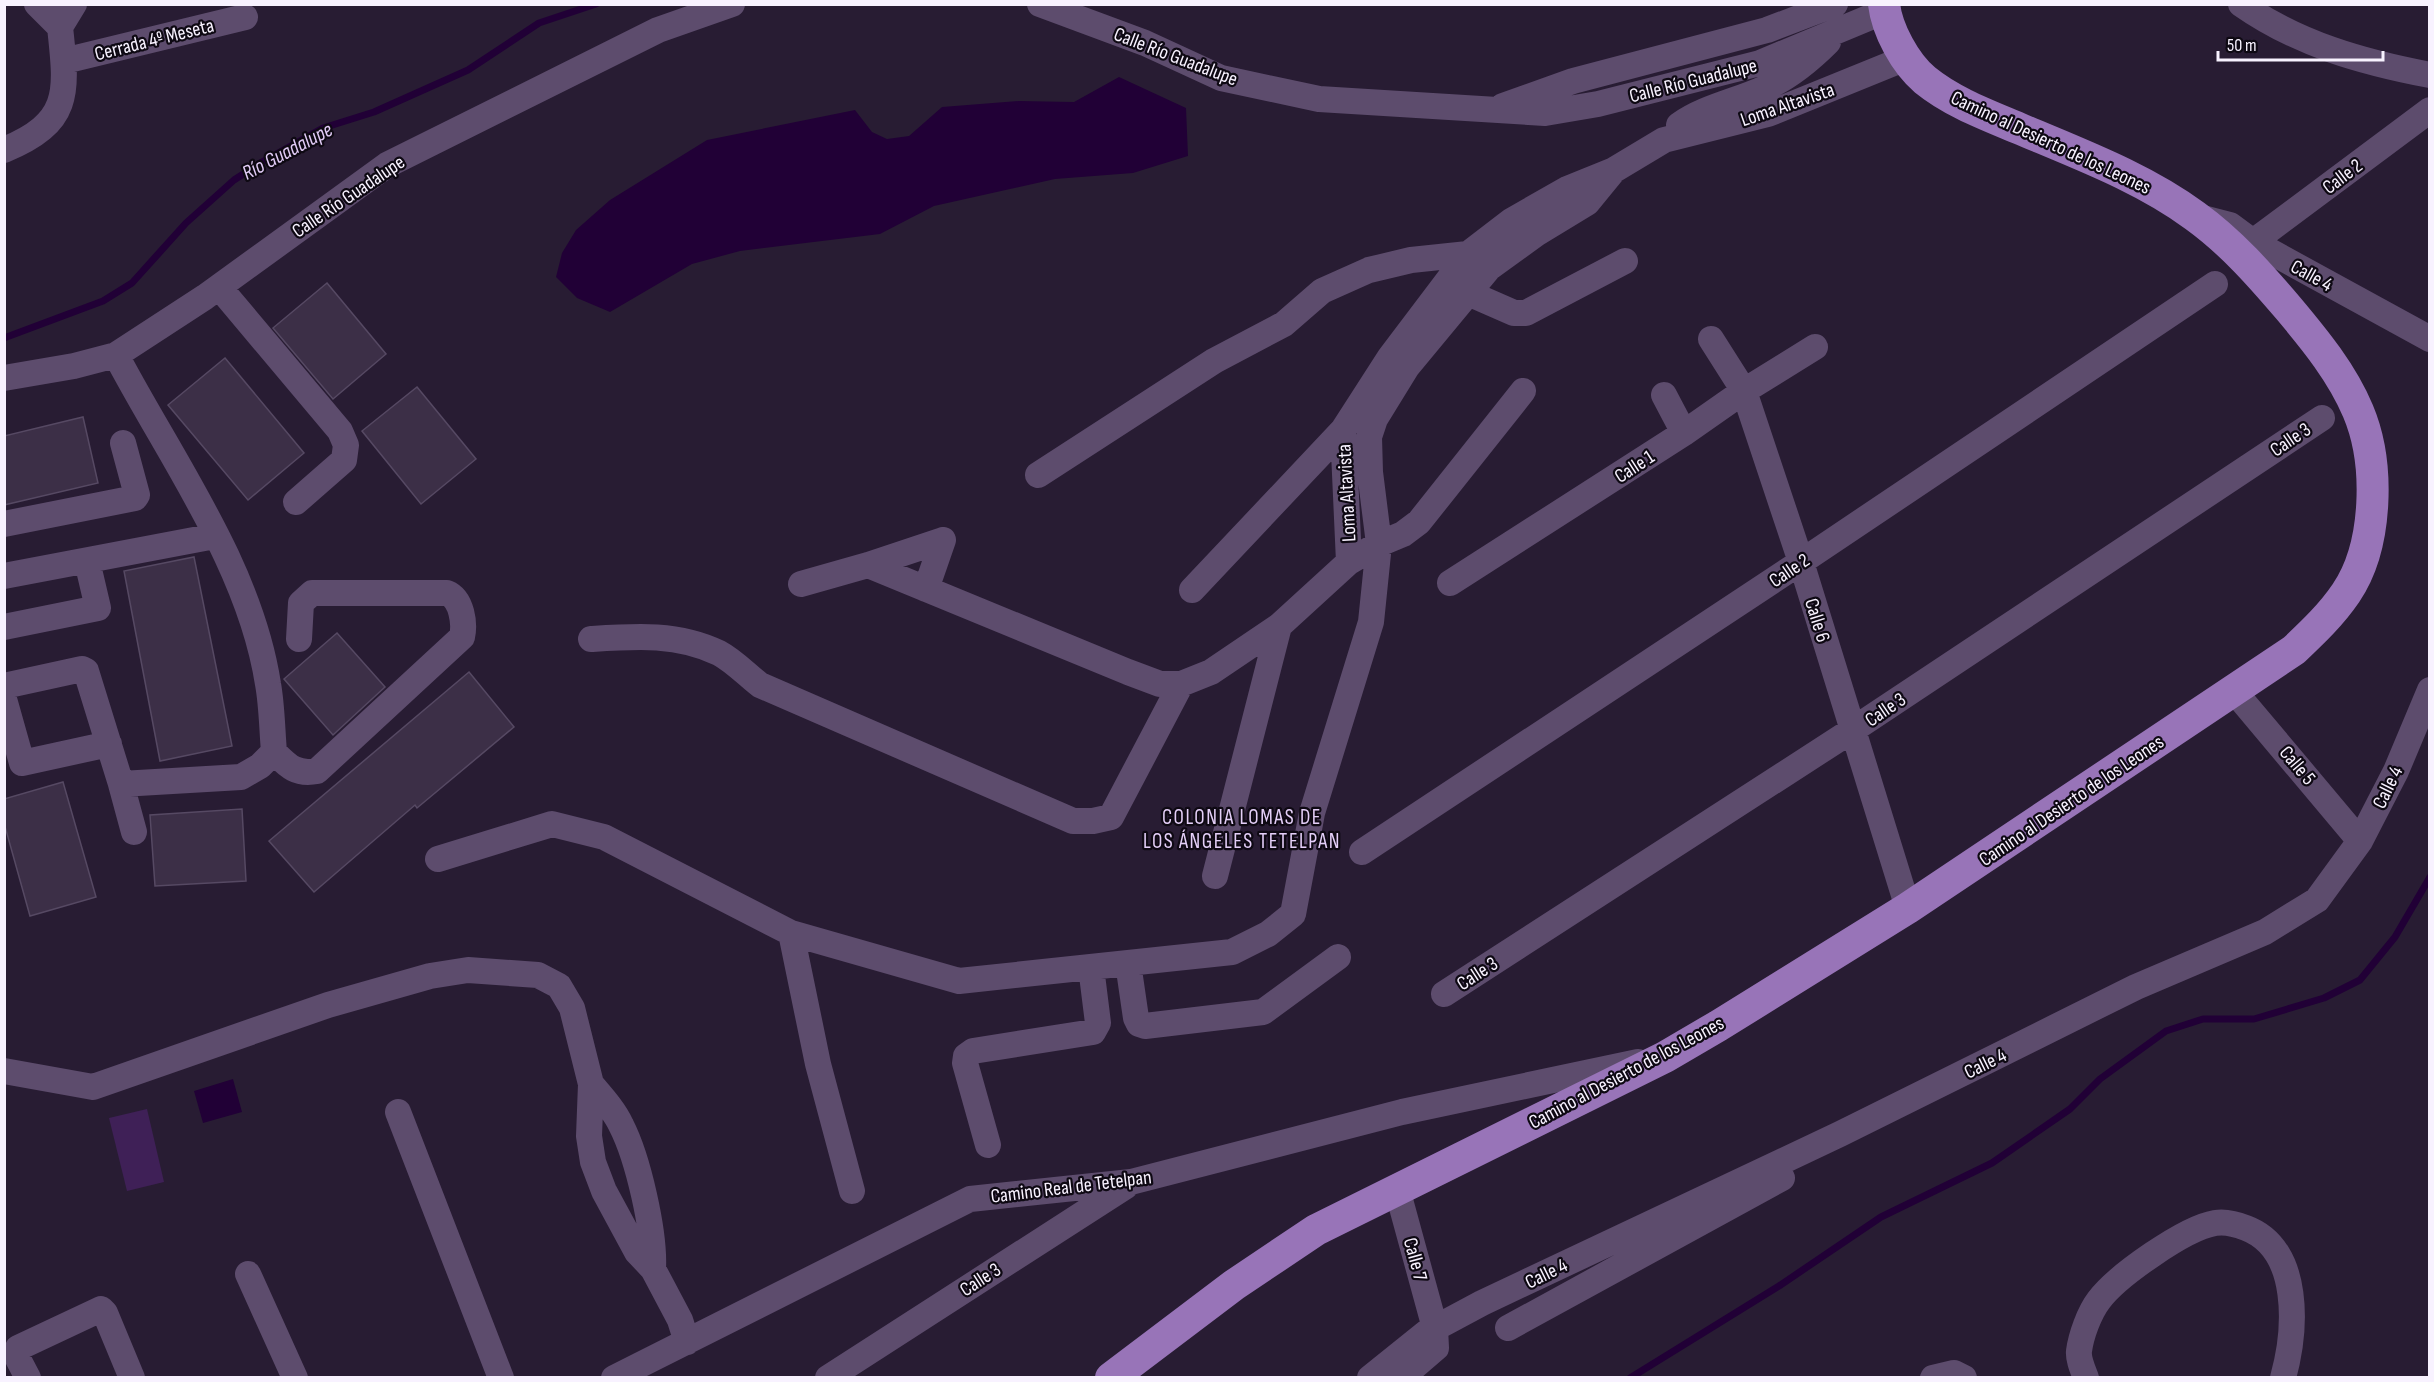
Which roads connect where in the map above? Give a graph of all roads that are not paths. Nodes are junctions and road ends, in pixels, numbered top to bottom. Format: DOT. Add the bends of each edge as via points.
graph roads {
  1 [pos="37,4"];
  2 [pos="74,4"];
  3 [pos="732,4"];
  4 [pos="1040,4"];
  5 [pos="1835,4"];
  6 [pos="2241,4"];
  7 [pos="1884,8"];
  8 [pos="245,17"];
  9 [pos="1838,33"];
  10 [pos="62,46"];
  11 [pos="1906,58"];
  12 [pos="2430,75"];
  13 [pos="1494,110"];
  14 [pos="2430,110"];
  15 [pos="1664,140"];
  16 [pos="4,150"];
  17 [pos="2195,216"];
  18 [pos="2253,242"];
  19 [pos="1478,261"];
  20 [pos="1625,261"];
  21 [pos="2215,284"];
  22 [pos="219,287"];
  23 [pos="1466,292"];
  24 [pos="1711,339"];
  25 [pos="2430,339"];
  26 [pos="1815,347"];
  27 [pos="116,355"];
  28 [pos="4,378"];
  29 [pos="1523,391"];
  30 [pos="1744,391"];
  31 [pos="1664,395"];
  32 [pos="2322,418"];
  33 [pos="1343,430"];
  34 [pos="1684,433"];
  35 [pos="123,443"];
  36 [pos="1038,475"];
  37 [pos="296,502"];
  38 [pos="4,524"];
  39 [pos="215,536"];
  40 [pos="1379,544"];
  41 [pos="87,561"];
  42 [pos="1349,562"];
  43 [pos="1801,562"];
  44 [pos="868,565"];
  45 [pos="4,576"];
  46 [pos="1450,583"];
  47 [pos="801,584"];
  48 [pos="926,589"];
  49 [pos="1192,590"];
  50 [pos="1373,596"];
  51 [pos="4,627"];
  52 [pos="1279,627"];
  53 [pos="299,639"];
  54 [pos="591,639"];
  55 [pos="1180,684"];
  56 [pos="4,686"];
  57 [pos="2430,690"];
  58 [pos="2234,691"];
  59 [pos="4,699"];
  60 [pos="1851,731"];
  61 [pos="109,744"];
  62 [pos="274,752"];
  63 [pos="121,784"];
  64 [pos="134,832"];
  65 [pos="2360,841"];
  66 [pos="1362,852"];
  67 [pos="438,859"];
  68 [pos="1215,876"];
  69 [pos="1908,908"];
  70 [pos="791,933"];
  71 [pos="1338,957"];
  72 [pos="1128,963"];
  73 [pos="1090,967"];
  74 [pos="1444,994"];
  75 [pos="1665,1057"];
  76 [pos="4,1071"];
  77 [pos="591,1084"];
  78 [pos="398,1112"];
  79 [pos="1840,1134"];
  80 [pos="988,1145"];
  81 [pos="637,1171"];
  82 [pos="601,1182"];
  83 [pos="1131,1182"];
  84 [pos="1397,1189"];
  85 [pos="852,1191"];
  86 [pos="653,1269"];
  87 [pos="248,1274"];
  88 [pos="1435,1328"];
  89 [pos="1508,1328"];
  90 [pos="687,1342"];
  91 [pos="28,1377"];
  92 [pos="132,1377"];
  93 [pos="295,1377"];
  94 [pos="501,1377"];
  95 [pos="614,1377"];
  96 [pos="829,1377"];
  97 [pos="1111,1377"];
  98 [pos="1370,1377"];
  99 [pos="1401,1377"];
  100 [pos="1933,1377"];
  101 [pos="1964,1377"];
  102 [pos="2086,1377"];
  103 [pos="2283,1377"];
  1 -- 10 [label="street"];
  2 -- 10 [label="street"];
  3 -- 22 [label="street, Calle Río Guadalupe" via="658,30 387,165"];
  4 -- 13 [label="street, Calle Río Guadalupe" via="1144,43 1221,78 1319,99"];
  5 -- 13 [label="street, Calle Río Guadalupe" via="1767,30 1573,81"];
  6 -- 12 [label="street" via="2305,41"];
  7 -- 9 [label="street, Calle Río Guadalupe"];
  7 -- 11 [label="main road, Camino al Desierto de los Leones"];
  8 -- 10 [label="street, Cerrada 4º Meseta"];
  9 -- 13 [label="street, Calle Río Guadalupe" via="1760,63 1598,104 1545,113"];
  9 -- 15 [label="street, Loma Altavista" via="1800,69 1680,123"];
  10 -- 16 [label="street" via="66,88 55,115 30,140"];
  11 -- 15 [label="street, Loma Altavista" via="1768,114"];
  11 -- 17 [label="main road, Camino al Desierto de los Leones" via="1924,79 1944,93 2147,185"];
  14 -- 18 [label="street, Calle 2"];
  15 -- 19 [label="street, Loma Altavista" via="1614,170 1587,203 1536,234"];
  17 -- 18 [label="street, Calle 4" via="2230,225"];
  17 -- 58 [label="main road, Camino al Desierto de los Leones" via="2250,262 2330,362 2359,413 2370,450 2374,494 2366,546 2348,591 2319,628 2294,650"];
  18 -- 25 [label="street, Calle 4"];
  19 -- 23 [label="street"];
  19 -- 33 [label="street, Loma Altavista" via="1390,357"];
  19 -- 36 [label="street" via="1412,261 1370,270 1322,291 1284,324 1214,361"];
  20 -- 23 [label="street" via="1526,313 1514,314"];
  21 -- 43 [label="street, Calle 2"];
  22 -- 27 [label="street, Calle Río Guadalupe"];
  22 -- 37 [label="street" via="340,431 346,445 344,460"];
  23 -- 40 [label="street" via="1407,367 1374,419 1369,437"];
  24 -- 30 [label="street, Calle 6"];
  26 -- 30 [label="street, Calle 1"];
  27 -- 28 [label="street, Calle Río Guadalupe"];
  27 -- 39 [label="street"];
  29 -- 40 [label="street" via="1419,522"];
  30 -- 34 [label="street, Calle 1"];
  30 -- 43 [label="street, Calle 6"];
  31 -- 34 [label="street"];
  32 -- 60 [label="street, Calle 3"];
  33 -- 42 [label="street, Loma Altavista"];
  33 -- 49 [label="street"];
  34 -- 46 [label="street, Calle 1"];
  35 -- 38 [label="street" via="135,498"];
  39 -- 41 [label="street"];
  39 -- 62 [label="street" via="234,572 254,628 268,683"];
  40 -- 42 [label="street"];
  40 -- 50 [label="street"];
  41 -- 45 [label="street"];
  41 -- 51 [label="street" via="98,608"];
  42 -- 50 [label="street"];
  42 -- 52 [label="street, Loma Altavista"];
  43 -- 60 [label="street, Calle 6"];
  43 -- 66 [label="street, Calle 2"];
  44 -- 47 [label="street"];
  44 -- 48 [label="street, Loma Altavista"];
  44 -- 48 [label="street" via="943,540"];
  48 -- 55 [label="street, Loma Altavista" via="1160,684"];
  50 -- 72 [label="street" via="1371,622 1312,813 1293,914 1268,934 1232,952"];
  52 -- 55 [label="street, Loma Altavista" via="1211,672"];
  52 -- 68 [label="street"];
  53 -- 62 [label="street" via="301,603 312,593 447,593 457,602 464,627 462,637 316,771 293,770"];
  54 -- 55 [label="street" via="648,636 685,640 721,654 760,685 1073,821 1111,817"];
  56 -- 61 [label="street" via="82,669 88,675"];
  57 -- 65 [label="street, Calle 4" via="2396,771"];
  58 -- 65 [label="street, Calle 5"];
  58 -- 69 [label="main road, Camino al Desierto de los Leones"];
  59 -- 61 [label="street" via="22,763"];
  60 -- 69 [label="street, Calle 6"];
  60 -- 74 [label="street, Calle 3"];
  61 -- 63 [label="street"];
  62 -- 63 [label="street" via="241,777"];
  63 -- 64 [label="street"];
  65 -- 79 [label="street, Calle 4" via="2317,900 2265,932 2136,987"];
  67 -- 70 [label="street" via="552,824 604,837"];
  69 -- 75 [label="main road, Camino al Desierto de los Leones"];
  70 -- 73 [label="street" via="959,981"];
  70 -- 85 [label="street" via="818,1064"];
  71 -- 72 [label="street" via="1263,1012 1145,1026 1136,1018"];
  72 -- 73 [label="street"];
  73 -- 80 [label="street" via="1098,1023 1093,1032 973,1051 966,1056"];
  75 -- 83 [label="street, Camino Real de Tetelpan" via="1402,1112"];
  75 -- 84 [label="main road, Camino al Desierto de los Leones"];
  76 -- 77 [label="street" via="93,1087 327,1005 430,976 468,970 538,975 559,986 572,1008"];
  77 -- 81 [label="street" via="621,1125"];
  77 -- 82 [label="street" via="589,1136"];
  78 -- 94 [label="street"];
  79 -- 88 [label="street, Calle 4"];
  79 -- 89 [label="street" via="1822,1156"];
  81 -- 82 [label="street"];
  81 -- 86 [label="street" via="654,1250"];
  82 -- 86 [label="street" via="627,1236"];
  83 -- 90 [label="street, Camino Real de Tetelpan" via="970,1199"];
  83 -- 96 [label="street, Calle 3"];
  84 -- 88 [label="street, Calle 7"];
  84 -- 97 [label="main road, Camino al Desierto de los Leones" via="1316,1230 1234,1285"];
  86 -- 90 [label="street"];
  87 -- 93 [label="street"];
  88 -- 98 [label="street, Calle 4"];
  88 -- 99 [label="street" via="1436,1348"];
  90 -- 95 [label="street, Camino Real de Tetelpan"];
  91 -- 92 [label="street" via="16,1355 18,1348 101,1309"];
  100 -- 101 [label="street" via="1954,1373"];
  102 -- 103 [label="street" via="2078,1353 2098,1301 2138,1265 2169,1244 2214,1223 2233,1223 2259,1233 2280,1257 2290,1288 2292,1336"];
}
